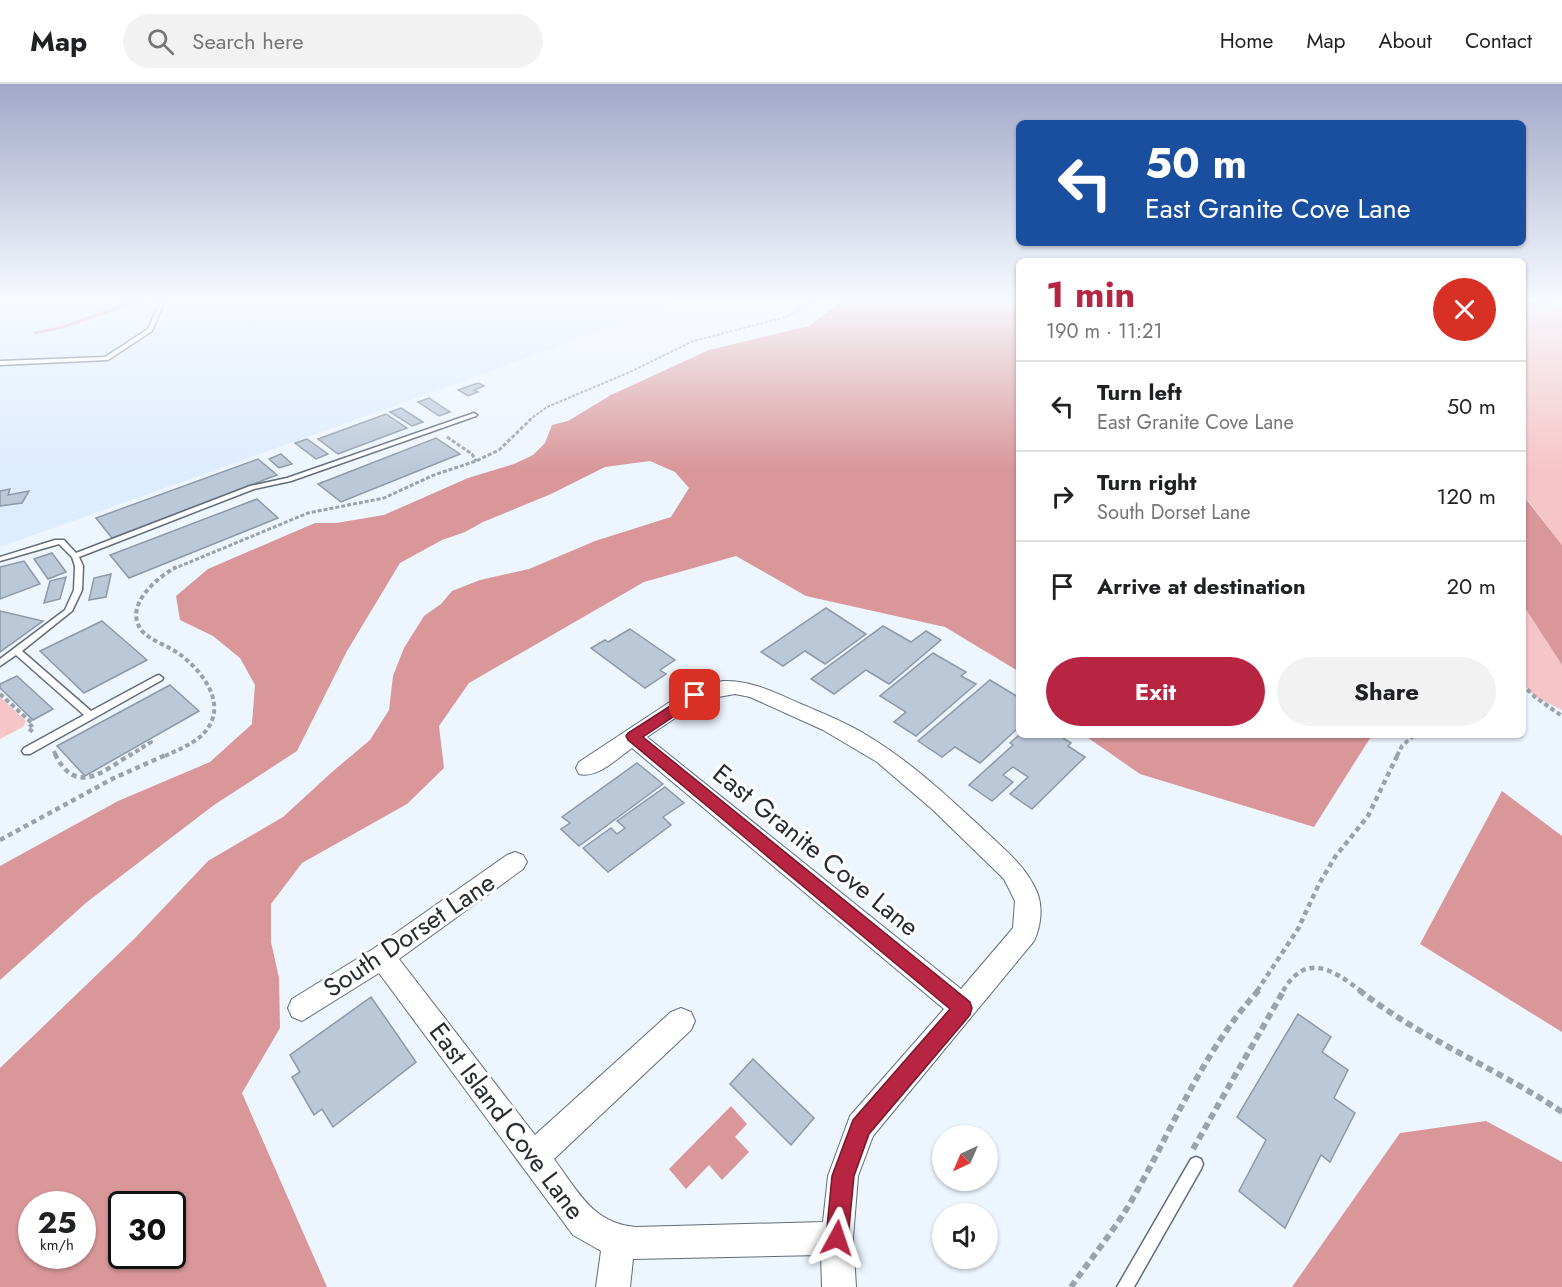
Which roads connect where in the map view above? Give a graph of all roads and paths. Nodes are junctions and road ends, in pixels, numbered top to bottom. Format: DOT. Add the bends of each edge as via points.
graph roads {
  1 [pos="103,358"];
  2 [pos="658,358"];
  3 [pos="0,363"];
  4 [pos="474,415"];
  5 [pos="432,428"];
  6 [pos="476,461"];
  7 [pos="75,556"];
  8 [pos="0,559"];
  9 [pos="17,651"];
  10 [pos="0,663"];
  11 [pos="159,678"];
  12 [pos="1526,688"];
  13 [pos="0,694"];
  14 [pos="91,716"];
  15 [pos="1562,716"];
  16 [pos="633,736"];
  17 [pos="1411,738"];
  18 [pos="148,740"];
  19 [pos="45,741"];
  20 [pos="27,751"];
  21 [pos="587,768"];
  22 [pos="93,778"];
  23 [pos="95,788"];
  24 [pos="0,840"];
  25 [pos="515,862"];
  26 [pos="382,957"];
  27 [pos="302,1008"];
  28 [pos="963,1008"];
  29 [pos="681,1021"];
  30 [pos="1562,1112"];
  31 [pos="534,1158"];
  32 [pos="1197,1164"];
  33 [pos="837,1238"];
  34 [pos="619,1242"];
  35 [pos="613,1287"];
  36 [pos="839,1287"];
  37 [pos="1071,1287"];
  38 [pos="1125,1287"];
  1 -- 3 [label="lane"];
  2 -- 6 [label="path" via="548,407 525,423 499,450"];
  4 -- 5 [label="lane"];
  5 -- 6 [label="path"];
  5 -- 7 [label="lane" via="289,480 252,487"];
  6 -- 23 [label="path" via="384,498 308,513 158,577 138,606 136,619 141,630 181,655 204,676 213,694 215,709 211,723 201,736 182,748"];
  7 -- 8 [label="lane" via="61,542 55,542"];
  7 -- 9 [label="lane" via="80,566 78,590 68,611"];
  9 -- 10 [label="lane"];
  9 -- 14 [label="lane"];
  11 -- 14 [label="lane"];
  12 -- 15 [label="path"];
  13 -- 19 [label="path" via="33,724 28,728"];
  14 -- 19 [label="lane"];
  16 -- 21 [label="street"];
  16 -- 28 [label="street, East Granite Cove Lane"];
  16 -- 28 [label="street" via="695,695 729,686 754,691 829,724 894,763 1012,872 1027,895 1025,933"];
  17 -- 37 [label="path" via="1402,746 1368,816 1335,857 1262,986 1240,1010 1188,1094 1128,1206"];
  18 -- 22 [label="path" via="151,742"];
  19 -- 20 [label="lane"];
  19 -- 22 [label="path" via="53,748 62,768 76,776"];
  22 -- 23 [label="path"];
  23 -- 24 [label="path"];
  25 -- 26 [label="street, South Dorset Lane"];
  26 -- 27 [label="street, South Dorset Lane"];
  26 -- 31 [label="street, East Island Cove Lane"];
  28 -- 33 [label="street" via="861,1127 843,1176"];
  29 -- 31 [label="street"];
  30 -- 32 [label="path" via="1518,1083 1474,1063 1390,1014 1335,974 1308,967 1289,981 1192,1148"];
  31 -- 34 [label="street, East Island Cove Lane" via="584,1224 600,1236"];
  32 -- 38 [label="lane"];
  33 -- 34 [label="street, East Island Cove Lane"];
  33 -- 36 [label="street"];
  34 -- 35 [label="street"];
}
